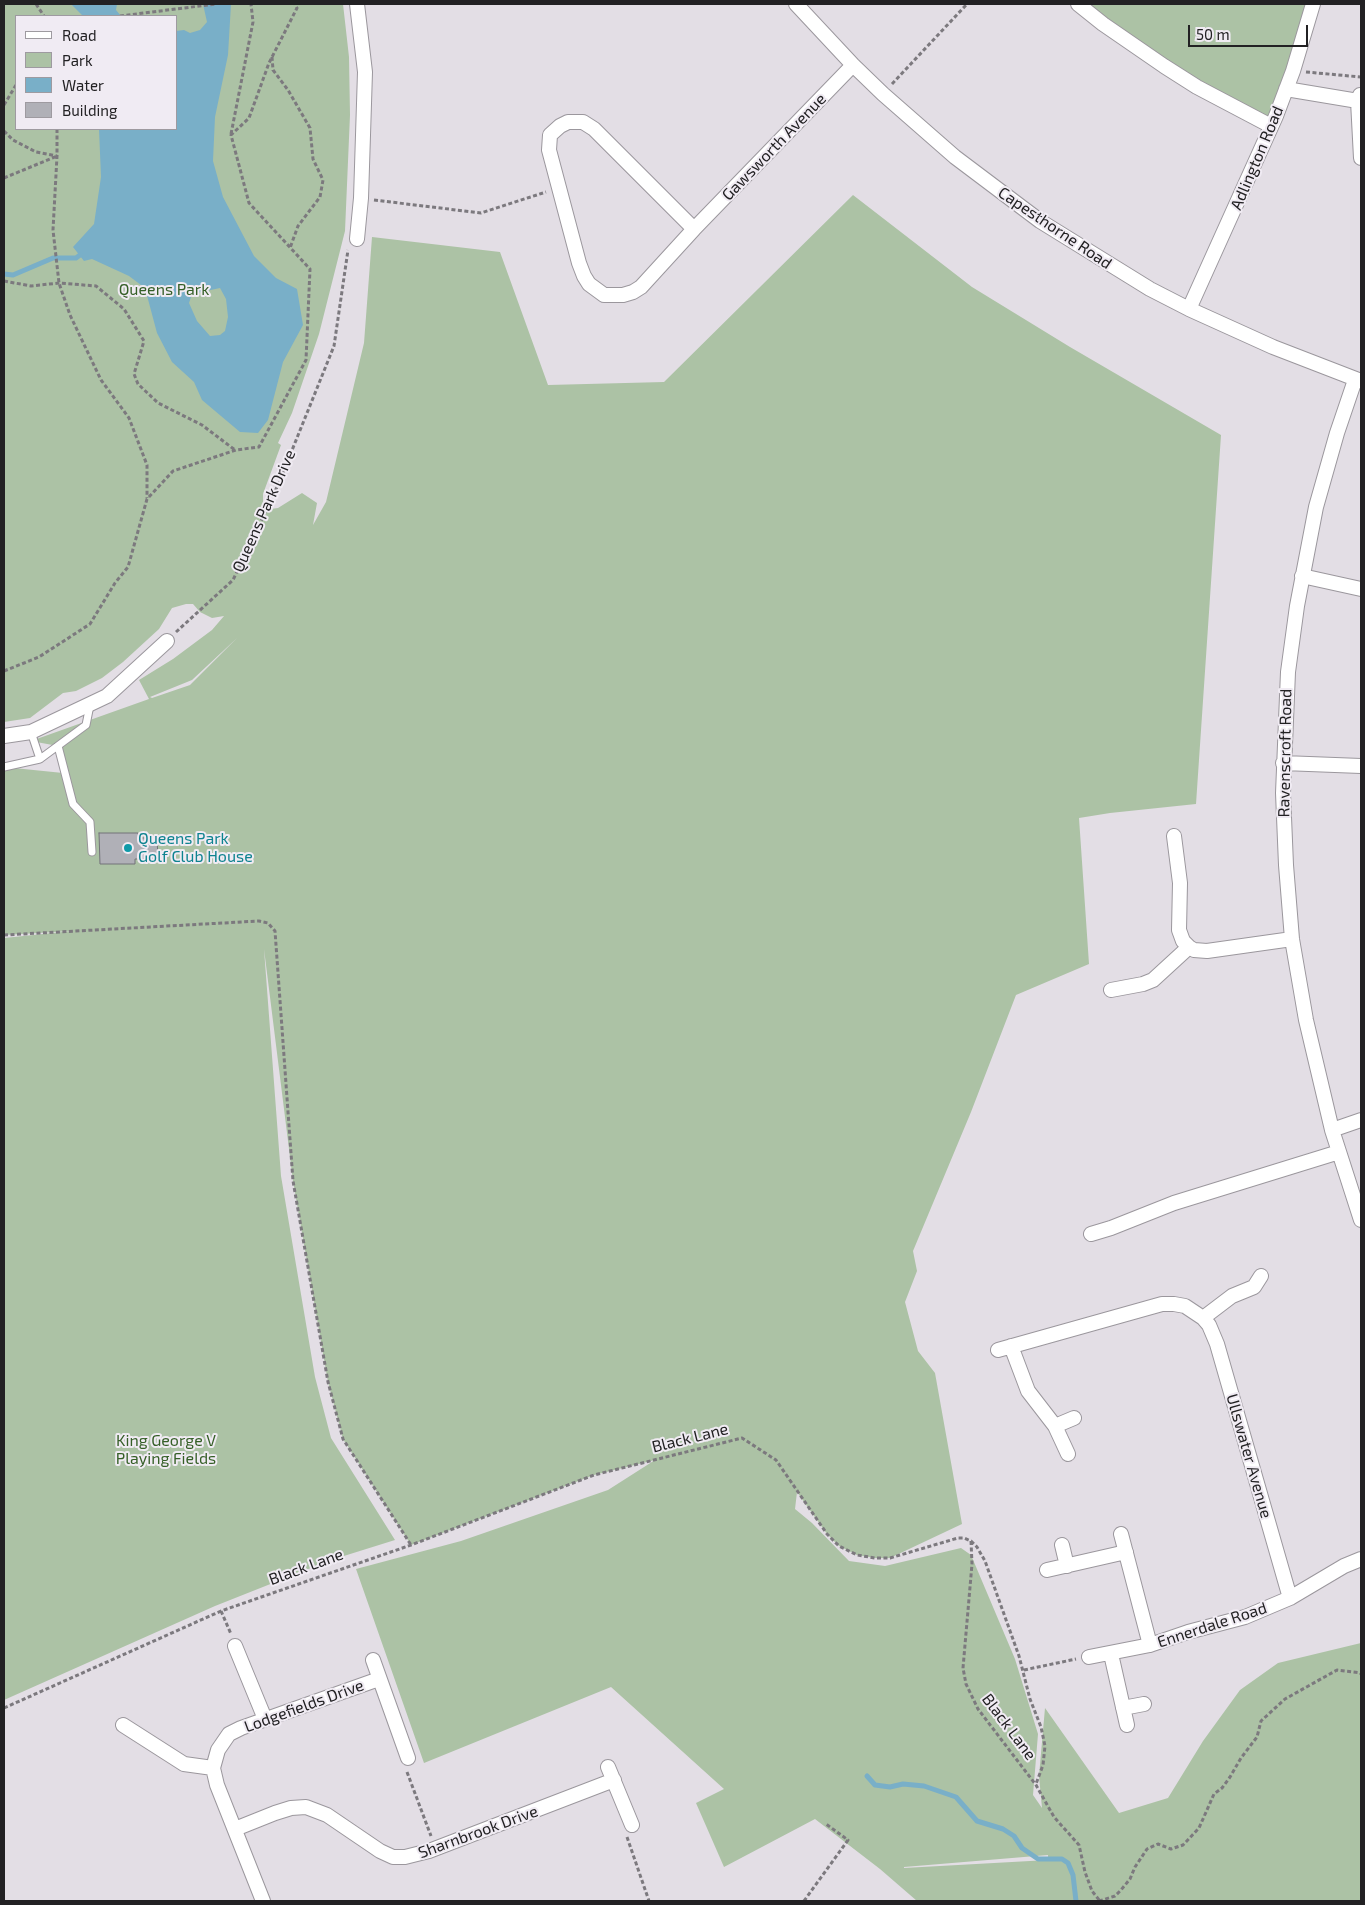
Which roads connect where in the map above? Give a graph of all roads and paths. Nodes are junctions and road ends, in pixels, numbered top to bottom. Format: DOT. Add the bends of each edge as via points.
graph roads {
  1 [pos="36,4"];
  2 [pos="216,4"];
  3 [pos="251,4"];
  4 [pos="295,4"];
  5 [pos="356,4"];
  6 [pos="796,4"];
  7 [pos="967,4"];
  8 [pos="1078,4"];
  9 [pos="1313,4"];
  10 [pos="43,15"];
  11 [pos="131,15"];
  12 [pos="272,56"];
  13 [pos="853,65"];
  14 [pos="1293,71"];
  15 [pos="1361,77"];
  16 [pos="15,87"];
  17 [pos="1286,89"];
  18 [pos="883,94"];
  19 [pos="1359,97"];
  20 [pos="4,105"];
  21 [pos="1271,126"];
  22 [pos="57,130"];
  23 [pos="4,131"];
  24 [pos="231,135"];
  25 [pos="57,156"];
  26 [pos="1361,158"];
  27 [pos="4,178"];
  28 [pos="559,189"];
  29 [pos="361,198"];
  30 [pos="694,229"];
  31 [pos="357,235"];
  32 [pos="290,248"];
  33 [pos="4,281"];
  34 [pos="59,283"];
  35 [pos="1189,309"];
  36 [pos="1358,380"];
  37 [pos="236,450"];
  38 [pos="148,499"];
  39 [pos="1302,576"];
  40 [pos="1361,588"];
  41 [pos="167,641"];
  42 [pos="4,671"];
  43 [pos="90,705"];
  44 [pos="31,732"];
  45 [pos="4,736"];
  46 [pos="58,746"];
  47 [pos="40,759"];
  48 [pos="1283,763"];
  49 [pos="1361,766"];
  50 [pos="4,767"];
  51 [pos="1174,836"];
  52 [pos="92,852"];
  53 [pos="4,935"];
  54 [pos="1292,939"];
  55 [pos="1189,947"];
  56 [pos="1111,990"];
  57 [pos="1361,1120"];
  58 [pos="1332,1130"];
  59 [pos="1339,1152"];
  60 [pos="1361,1220"];
  61 [pos="1091,1234"];
  62 [pos="1261,1276"];
  63 [pos="1203,1318"];
  64 [pos="1074,1418"];
  65 [pos="1055,1426"];
  66 [pos="1068,1454"];
  67 [pos="1121,1534"];
  68 [pos="971,1541"];
  69 [pos="411,1545"];
  70 [pos="1062,1545"];
  71 [pos="1126,1552"];
  72 [pos="1361,1559"];
  73 [pos="1067,1566"];
  74 [pos="1046,1570"];
  75 [pos="1290,1598"];
  76 [pos="221,1611"];
  77 [pos="1150,1645"];
  78 [pos="235,1646"];
  79 [pos="1111,1654"];
  80 [pos="1089,1657"];
  81 [pos="373,1660"];
  82 [pos="1024,1670"];
  83 [pos="1361,1675"];
  84 [pos="379,1679"];
  85 [pos="1144,1704"];
  86 [pos="4,1708"];
  87 [pos="1123,1708"];
  88 [pos="265,1720"];
  89 [pos="123,1725"];
  90 [pos="1127,1725"];
  91 [pos="408,1758"];
  92 [pos="608,1767"];
  93 [pos="213,1768"];
  94 [pos="614,1780"];
  95 [pos="1036,1785"];
  96 [pos="826,1824"];
  97 [pos="632,1825"];
  98 [pos="235,1829"];
  99 [pos="435,1848"];
  100 [pos="263,1901"];
  101 [pos="648,1901"];
  102 [pos="804,1901"];
  103 [pos="1099,1901"];
  1 -- 10 [label="path"];
  2 -- 11 [label="path"];
  3 -- 24 [label="path" via="254,22"];
  4 -- 12 [label="path" via="297,8"];
  5 -- 29 [label="street" via="365,72"];
  6 -- 13 [label="street, Capesthorne Road"];
  7 -- 18 [label="path"];
  8 -- 21 [label="street" via="1102,24 1197,87"];
  9 -- 14 [label="street, Adlington Road"];
  12 -- 24 [label="path" via="249,118"];
  12 -- 32 [label="path" via="273,70 310,128 313,159 323,180 320,197 298,226"];
  13 -- 18 [label="street, Capesthorne Road"];
  13 -- 30 [label="street, Gawsworth Avenue"];
  14 -- 15 [label="path"];
  14 -- 17 [label="street, Adlington Road"];
  16 -- 20 [label="path"];
  17 -- 19 [label="street"];
  17 -- 21 [label="street, Adlington Road"];
  18 -- 35 [label="street, Capesthorne Road" via="954,157 1040,221"];
  19 -- 26 [label="street"];
  21 -- 35 [label="street, Adlington Road"];
  22 -- 25 [label="path"];
  23 -- 25 [label="path" via="36,152"];
  24 -- 32 [label="path" via="249,203"];
  25 -- 27 [label="path"];
  25 -- 34 [label="path" via="53,230"];
  28 -- 29 [label="path" via="481,213"];
  28 -- 30 [label="street, Gawsworth Avenue" via="578,263 589,284 604,295 623,295 641,287"];
  28 -- 30 [label="street, Gawsworth Avenue" via="549,150 550,135 568,122 583,122 594,129"];
  29 -- 31 [label="street"];
  31 -- 41 [label="path, Queens Park Drive" via="350,238 334,346 270,502 233,580"];
  32 -- 37 [label="path" via="310,269 306,360 259,447"];
  33 -- 34 [label="path" via="31,286"];
  34 -- 37 [label="path" via="96,286 124,308 144,341 134,374 138,384 158,404 202,425"];
  34 -- 38 [label="path" via="70,316 101,380 129,418 147,465"];
  35 -- 36 [label="street, Capesthorne Road"];
  36 -- 39 [label="street, Ravenscroft Road" via="1324,477"];
  37 -- 38 [label="path" via="173,471"];
  38 -- 42 [label="path" via="128,567 90,624 39,657"];
  39 -- 40 [label="street"];
  39 -- 48 [label="street, Ravenscroft Road" via="1288,672"];
  41 -- 43 [label="street" via="108,696"];
  43 -- 44 [label="street"];
  43 -- 46 [label="lane" via="86,725"];
  44 -- 45 [label="street"];
  44 -- 47 [label="lane"];
  46 -- 47 [label="lane"];
  46 -- 52 [label="lane" via="73,804 90,822"];
  47 -- 50 [label="lane"];
  48 -- 49 [label="street"];
  48 -- 54 [label="street, Ravenscroft Road"];
  51 -- 55 [label="street" via="1180,883 1179,930"];
  53 -- 69 [label="path" via="259,921 268,923 275,931 293,1181 328,1382 343,1439"];
  54 -- 55 [label="street" via="1208,951"];
  54 -- 58 [label="street, Ravenscroft Road" via="1306,1020"];
  55 -- 56 [label="street" via="1153,980"];
  57 -- 58 [label="street"];
  58 -- 59 [label="street, Ravenscroft Road"];
  59 -- 60 [label="street, Ravenscroft Road"];
  59 -- 61 [label="street" via="1174,1203"];
  62 -- 63 [label="street" via="1254,1287 1232,1296"];
  63 -- 65 [label="street" via="1185,1306 1162,1304 1004,1348 1028,1391"];
  63 -- 75 [label="street, Ullswater Avenue" via="1217,1344"];
  64 -- 65 [label="street"];
  65 -- 66 [label="street"];
  67 -- 71 [label="street"];
  68 -- 69 [label="path, Black Lane" via="958,1538 890,1558 857,1555 839,1546 828,1534 776,1460 742,1438 594,1475"];
  68 -- 82 [label="path" via="985,1561"];
  68 -- 95 [label="path, Black Lane" via="963,1668 966,1684 978,1709"];
  69 -- 76 [label="path, Black Lane"];
  70 -- 73 [label="street"];
  71 -- 73 [label="street"];
  71 -- 77 [label="street"];
  72 -- 75 [label="street, Ennerdale Road"];
  73 -- 74 [label="street"];
  75 -- 77 [label="street, Ennerdale Road" via="1245,1617"];
  76 -- 78 [label="path"];
  76 -- 86 [label="path, Black Lane"];
  77 -- 79 [label="street, Ennerdale Road"];
  78 -- 88 [label="street"];
  79 -- 80 [label="street, Ennerdale Road"];
  79 -- 87 [label="street"];
  80 -- 82 [label="path"];
  81 -- 84 [label="street, Lodgefields Drive"];
  82 -- 95 [label="path" via="1045,1746"];
  83 -- 103 [label="path" via="1337,1670 1285,1698 1261,1721 1256,1737 1222,1788 1214,1794 1199,1828 1183,1845 1172,1849 1158,1844 1147,1849 1122,1890"];
  84 -- 88 [label="street, Lodgefields Drive"];
  84 -- 91 [label="street, Lodgefields Drive"];
  85 -- 87 [label="street"];
  87 -- 90 [label="street"];
  88 -- 93 [label="street, Lodgefields Drive" via="229,1734 218,1750"];
  89 -- 93 [label="street" via="184,1764"];
  91 -- 99 [label="path" via="406,1770"];
  92 -- 94 [label="street"];
  93 -- 98 [label="street"];
  94 -- 97 [label="street"];
  94 -- 99 [label="street, Sharnbrook Drive"];
  95 -- 103 [label="path, Black Lane" via="1054,1816 1079,1845 1085,1872"];
  96 -- 102 [label="path" via="848,1840"];
  97 -- 101 [label="path" via="627,1836"];
  98 -- 99 [label="street, Sharnbrook Drive" via="275,1813 306,1807 327,1815 380,1852 393,1857 414,1856"];
  98 -- 100 [label="street"];
}
